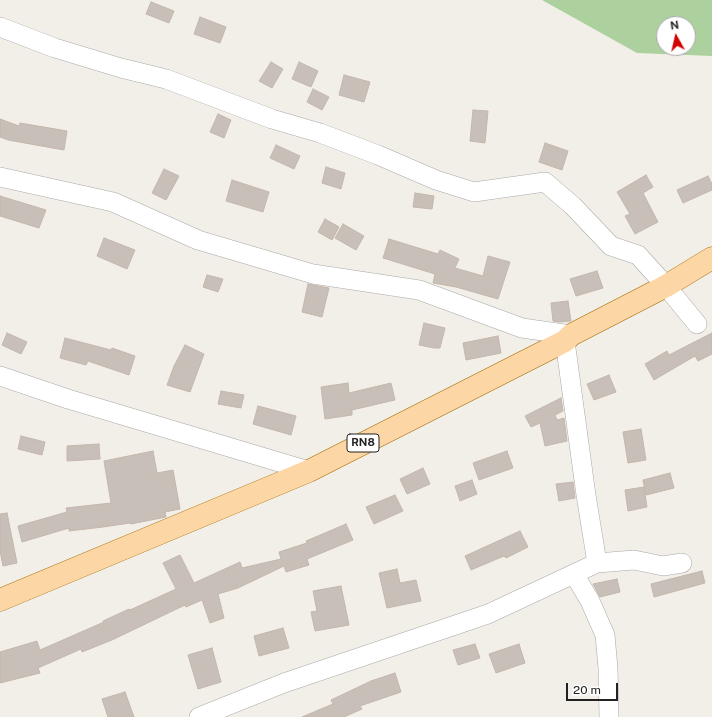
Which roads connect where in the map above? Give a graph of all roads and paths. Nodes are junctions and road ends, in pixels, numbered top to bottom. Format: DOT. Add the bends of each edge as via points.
graph roads {
  1 [pos="0,27"];
  2 [pos="0,177"];
  3 [pos="712,258"];
  4 [pos="666,286"];
  5 [pos="697,324"];
  6 [pos="568,338"];
  7 [pos="0,376"];
  8 [pos="309,471"];
  9 [pos="597,563"];
  10 [pos="682,563"];
  11 [pos="574,574"];
  12 [pos="0,600"];
  13 [pos="199,717"];
  14 [pos="610,717"];
  1 -- 4 [label="street" via="56,48 166,79 272,119 320,133 436,180 474,192 545,182 577,210 611,246 638,255"];
  2 -- 6 [label="street" via="113,202 198,240 313,274 419,290 522,328"];
  3 -- 4 [label="main road, RN8"];
  4 -- 5 [label="street"];
  4 -- 6 [label="main road, RN8"];
  6 -- 8 [label="main road, RN8"];
  6 -- 9 [label="street" via="586,495"];
  7 -- 8 [label="street" via="68,399"];
  8 -- 12 [label="main road, RN8"];
  9 -- 10 [label="street" via="634,560 663,566"];
  9 -- 11 [label="street"];
  11 -- 13 [label="street" via="488,614 284,683"];
  11 -- 14 [label="street" via="590,601 605,635"];
}
